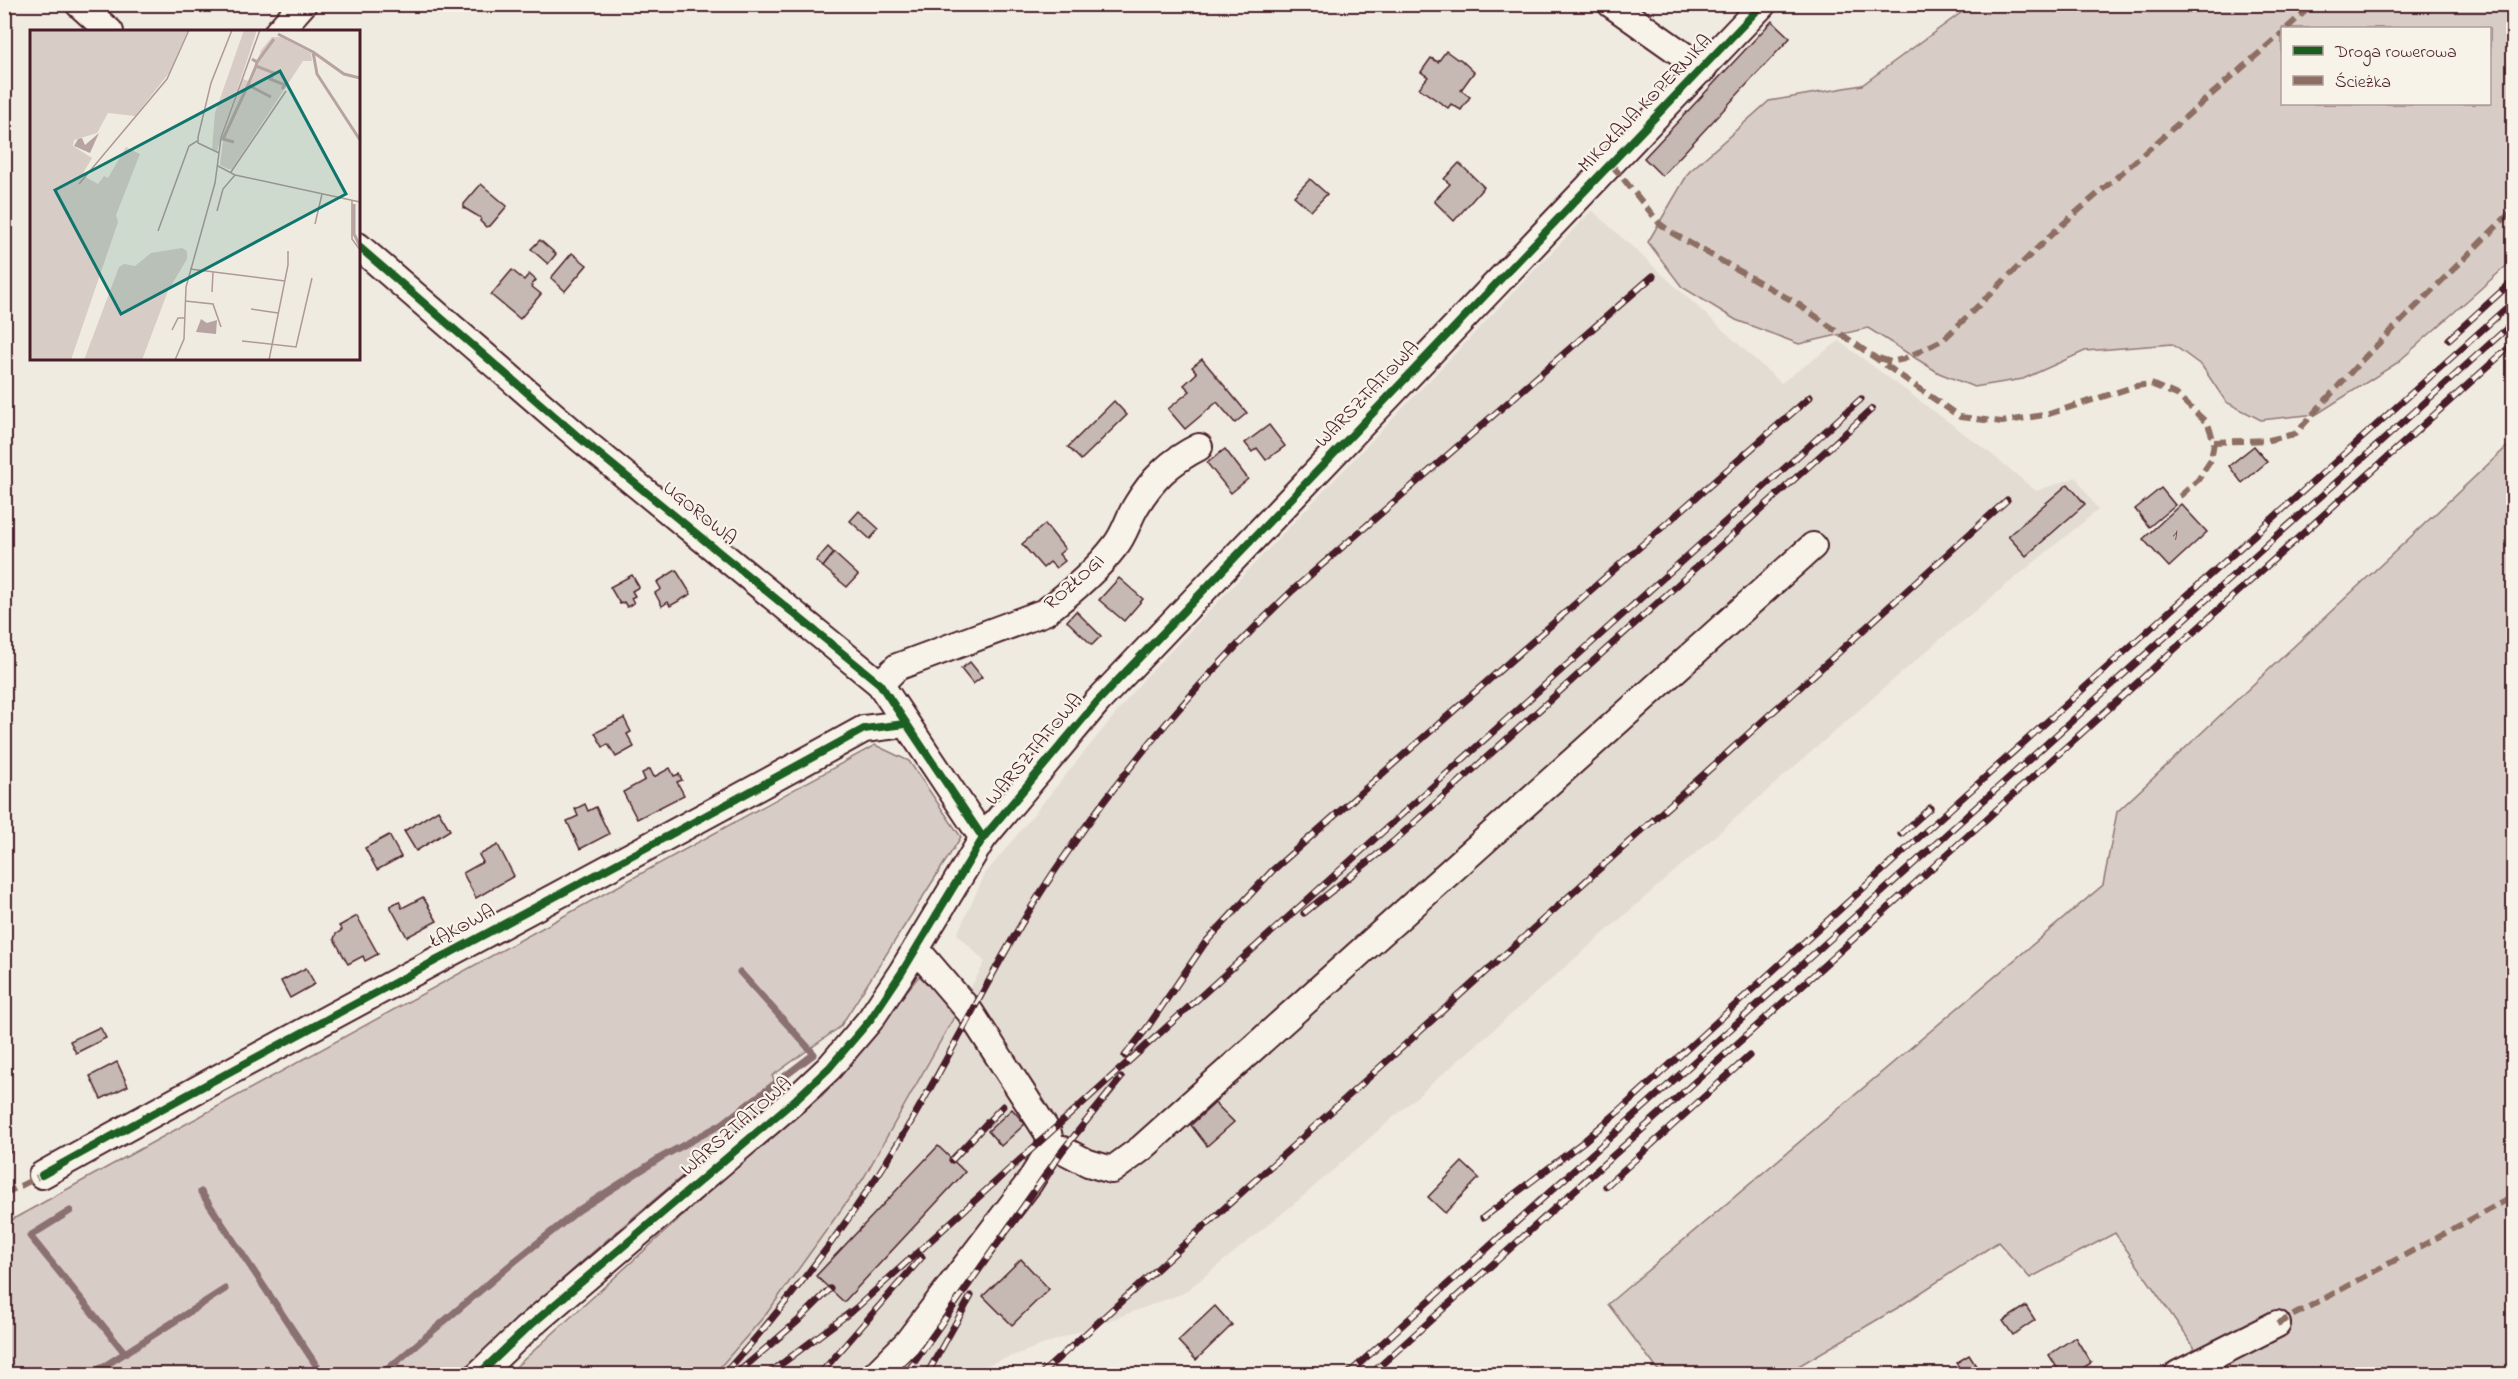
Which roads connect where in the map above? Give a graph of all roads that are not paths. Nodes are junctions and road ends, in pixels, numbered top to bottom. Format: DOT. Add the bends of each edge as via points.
graph roads {
  1 [pos="79,4"];
  2 [pos="303,4"];
  3 [pos="1611,4"];
  4 [pos="1763,4"];
  5 [pos="108,30"];
  6 [pos="280,30"];
  7 [pos="1703,69"];
  8 [pos="1552,226"];
  9 [pos="360,248"];
  10 [pos="1199,447"];
  11 [pos="1814,546"];
  12 [pos="880,684"];
  13 [pos="905,724"];
  14 [pos="983,838"];
  15 [pos="916,949"];
  16 [pos="1051,1148"];
  17 [pos="42,1175"];
  18 [pos="2277,1324"];
  19 [pos="479,1374"];
  20 [pos="876,1374"];
  21 [pos="2178,1374"];
  1 -- 5 [label="street"];
  2 -- 6 [label="street"];
  3 -- 7 [label="street"];
  4 -- 7 [label="street, MIKOŁAJA KOPERNIKA"];
  7 -- 8 [label="street, MIKOŁAJA KOPERNIKA"];
  8 -- 14 [label="street, WARSZTATOWA" via="1097,702"];
  9 -- 12 [label="street, UGOROWA" via="582,440"];
  10 -- 12 [label="street, ROZŁOGI" via="1168,466 1136,506 1115,547 1045,612 897,668"];
  11 -- 16 [label="street" via="1142,1148 1112,1170"];
  12 -- 13 [label="street, UGOROWA"];
  13 -- 14 [label="street, UGOROWA"];
  13 -- 17 [label="street, ŁĄKOWA" via="864,729 636,855 255,1056"];
  14 -- 15 [label="street, WARSZTATOWA"];
  15 -- 16 [label="street" via="970,1012 1048,1133"];
  15 -- 19 [label="street, WARSZTATOWA" via="870,1020 829,1068"];
  16 -- 20 [label="street" via="907,1344"];
  18 -- 21 [label="street"];
}
